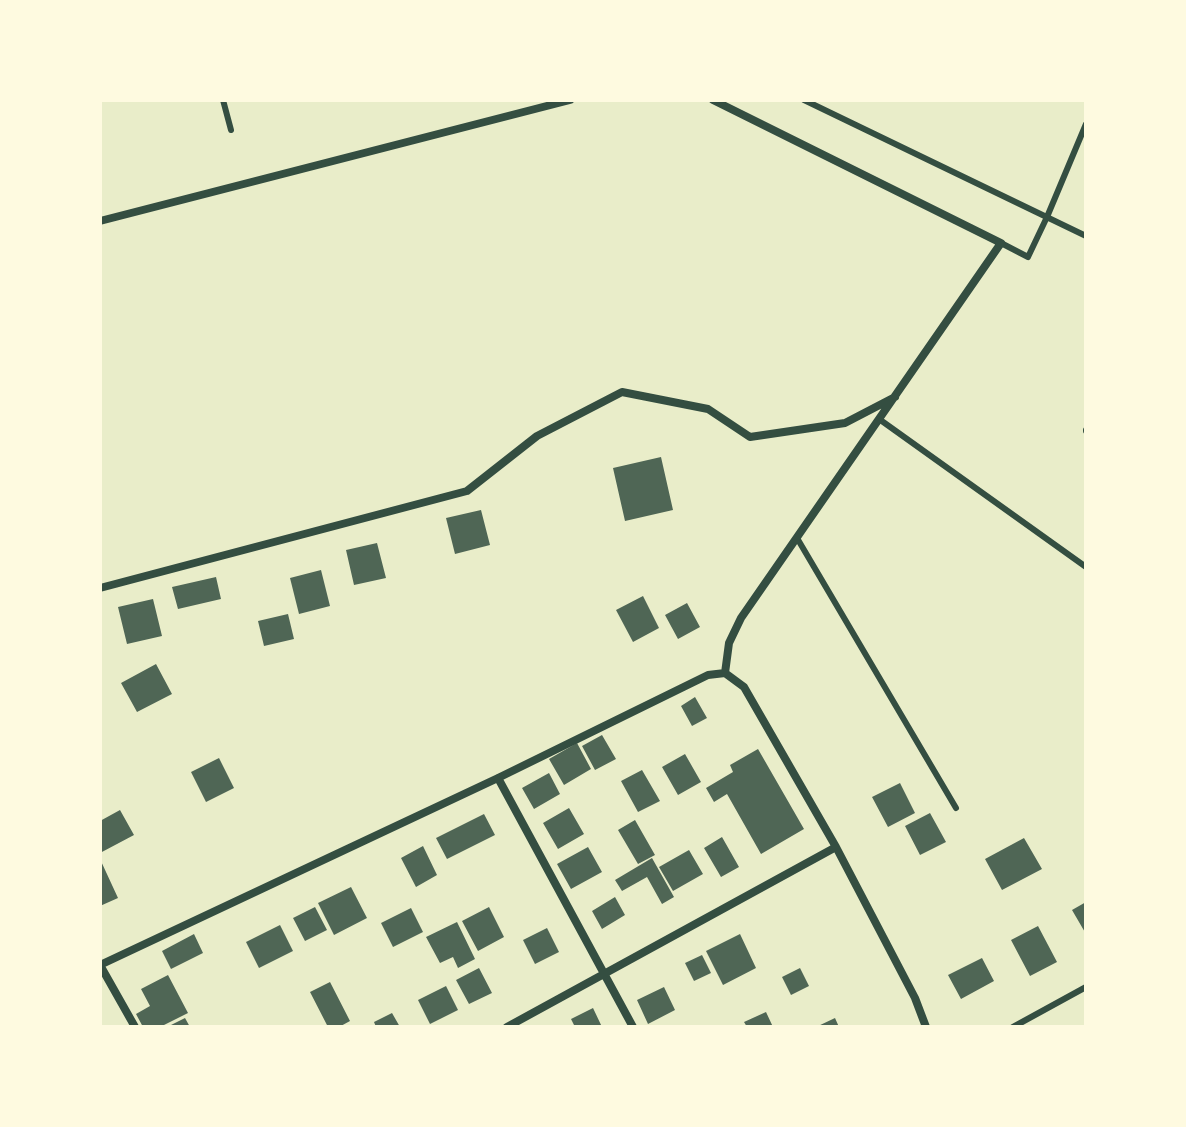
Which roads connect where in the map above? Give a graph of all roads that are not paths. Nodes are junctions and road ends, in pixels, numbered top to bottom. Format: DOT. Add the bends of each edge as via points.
graph roads {
  1 [pos="223,100"];
  2 [pos="570,100"];
  3 [pos="713,100"];
  4 [pos="804,100"];
  5 [pos="1086,124"];
  6 [pos="231,130"];
  7 [pos="1047,217"];
  8 [pos="100,221"];
  9 [pos="1086,236"];
  10 [pos="1001,243"];
  11 [pos="895,397"];
  12 [pos="879,419"];
  13 [pos="797,538"];
  14 [pos="1086,567"];
  15 [pos="100,588"];
  16 [pos="725,673"];
  17 [pos="498,778"];
  18 [pos="956,808"];
  19 [pos="836,847"];
  20 [pos="100,965"];
  21 [pos="604,973"];
  22 [pos="1086,987"];
  23 [pos="135,1027"];
  24 [pos="507,1027"];
  25 [pos="633,1027"];
  26 [pos="926,1027"];
  27 [pos="1013,1027"];
  1 -- 6 [label="lane"];
  2 -- 8 [label="street"];
  3 -- 10 [label="street"];
  4 -- 7 [label="lane"];
  5 -- 7 [label="lane"];
  7 -- 9 [label="lane"];
  7 -- 10 [label="lane" via="1028,257"];
  10 -- 11 [label="street"];
  11 -- 12 [label="street"];
  11 -- 15 [label="street" via="845,423 750,437 708,409 622,392 537,436 467,491"];
  12 -- 13 [label="street"];
  12 -- 14 [label="lane"];
  13 -- 16 [label="street" via="741,618 729,643"];
  13 -- 18 [label="lane"];
  16 -- 17 [label="street" via="708,675"];
  16 -- 19 [label="street" via="744,687"];
  17 -- 20 [label="street"];
  17 -- 21 [label="street"];
  19 -- 21 [label="street"];
  19 -- 26 [label="street"];
  20 -- 23 [label="street"];
  21 -- 24 [label="street"];
  21 -- 25 [label="street"];
  22 -- 27 [label="lane"];
}
